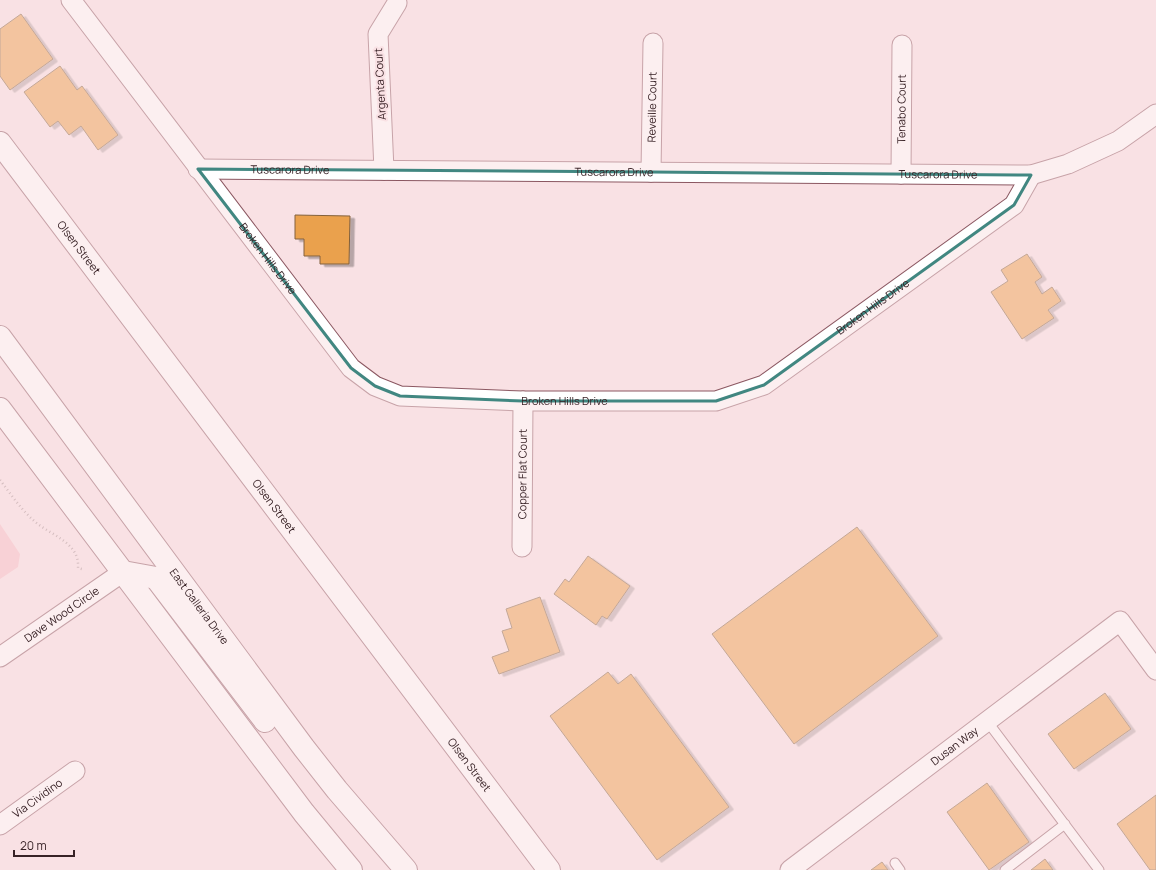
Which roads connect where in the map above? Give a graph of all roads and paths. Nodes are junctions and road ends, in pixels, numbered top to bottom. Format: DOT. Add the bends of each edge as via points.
graph roads {
  1 [pos="71,0"];
  2 [pos="397,3"];
  3 [pos="652,43"];
  4 [pos="902,45"];
  5 [pos="1156,114"];
  6 [pos="0,143"];
  7 [pos="198,169"];
  8 [pos="384,170"];
  9 [pos="651,172"];
  10 [pos="900,174"];
  11 [pos="1031,175"];
  12 [pos="0,337"];
  13 [pos="523,401"];
  14 [pos="0,409"];
  15 [pos="0,480"];
  16 [pos="522,547"];
  17 [pos="82,569"];
  18 [pos="123,572"];
  19 [pos="0,657"];
  20 [pos="1156,670"];
  21 [pos="987,721"];
  22 [pos="304,748"];
  23 [pos="75,771"];
  24 [pos="0,824"];
  25 [pos="1065,824"];
  26 [pos="351,870"];
  27 [pos="406,870"];
  28 [pos="549,870"];
  29 [pos="790,870"];
  30 [pos="1005,870"];
  31 [pos="1099,870"];
  1 -- 7 [label="street, Broken Hills Drive"];
  2 -- 8 [label="street, Argenta Court" via="378,34"];
  3 -- 9 [label="street, Reveille Court"];
  4 -- 10 [label="street, Tenabo Court"];
  5 -- 11 [label="street" via="1118,141 1068,164"];
  6 -- 28 [label="main road, Olsen Street"];
  7 -- 8 [label="street, Tuscarora Drive"];
  7 -- 13 [label="street, Broken Hills Drive" via="351,368 375,386 400,396"];
  8 -- 9 [label="street, Tuscarora Drive"];
  9 -- 10 [label="street, Tuscarora Drive"];
  10 -- 11 [label="street, Tuscarora Drive"];
  11 -- 13 [label="street, Broken Hills Drive" via="1014,205 764,385 716,401"];
  12 -- 22 [label="main road, East Galleria Drive"];
  13 -- 16 [label="street, Copper Flat Court"];
  14 -- 18 [label="main road"];
  15 -- 17 [label="path" via="33,520 72,548 78,557 78,568"];
  18 -- 19 [label="street, Dave Wood Circle"];
  18 -- 22 [label="main road" via="156,578 276,734"];
  18 -- 26 [label="main road" via="304,813"];
  20 -- 21 [label="street, Dusan Way" via="1120,621"];
  21 -- 25 [label="lane"];
  21 -- 29 [label="street, Dusan Way"];
  22 -- 27 [label="main road, East Galleria Drive" via="336,790"];
  23 -- 24 [label="street, Via Cividino"];
  25 -- 30 [label="lane"];
  25 -- 31 [label="lane"];
}
